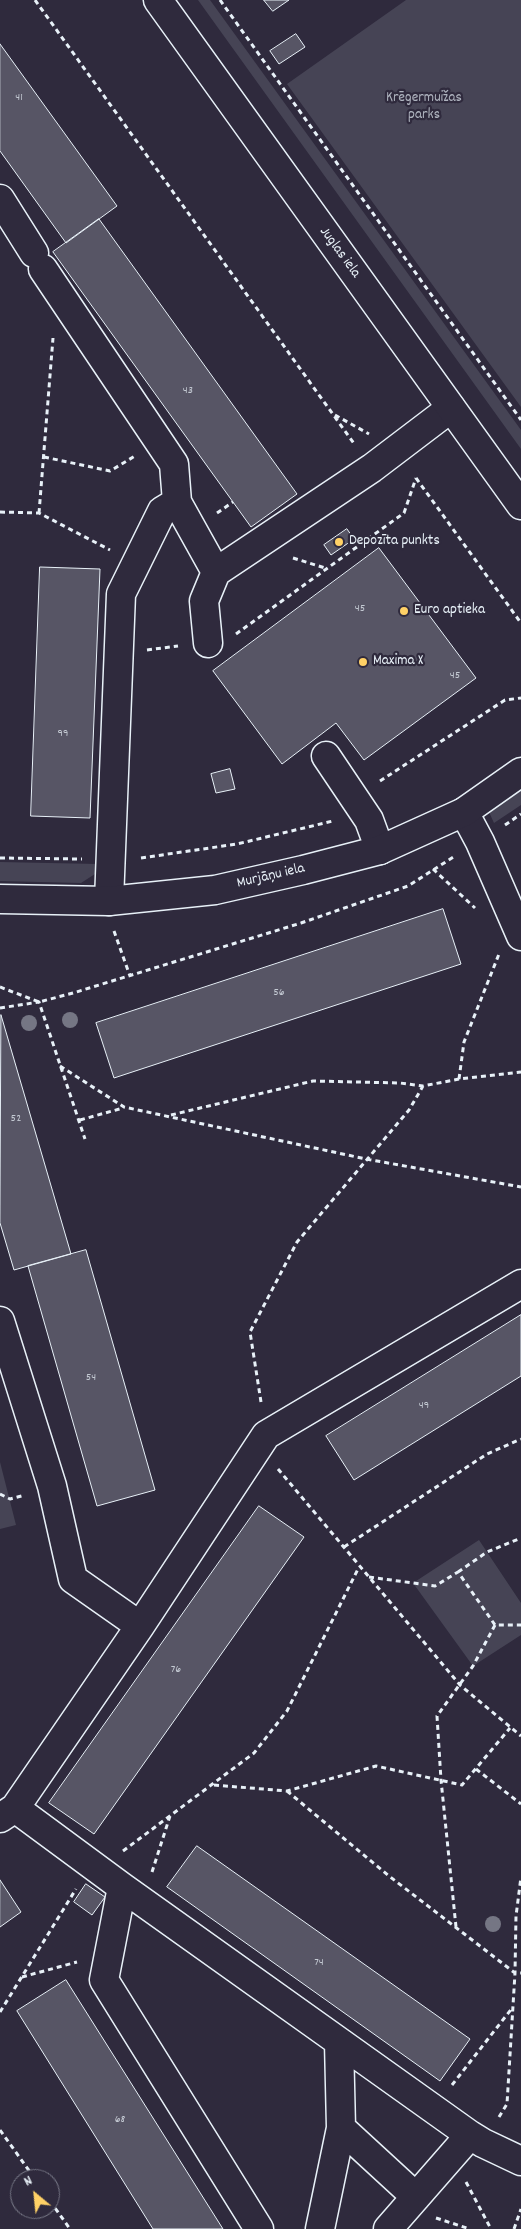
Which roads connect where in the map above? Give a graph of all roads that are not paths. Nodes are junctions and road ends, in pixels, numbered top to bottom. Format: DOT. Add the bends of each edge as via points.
graph roads {
  1 [pos="158,0"];
  2 [pos="0,199"];
  3 [pos="451,408"];
  4 [pos="177,502"];
  5 [pos="521,505"];
  6 [pos="216,572"];
  7 [pos="208,643"];
  8 [pos="326,756"];
  9 [pos="521,772"];
  10 [pos="464,812"];
  11 [pos="380,850"];
  12 [pos="0,898"];
  13 [pos="109,901"];
  14 [pos="521,936"];
  15 [pos="521,1284"];
  16 [pos="0,1321"];
  17 [pos="140,1626"];
  18 [pos="8,1813"];
  19 [pos="132,1894"];
  20 [pos="339,2042"];
  21 [pos="341,2128"];
  22 [pos="476,2139"];
  23 [pos="521,2161"];
  24 [pos="416,2197"];
  25 [pos="259,2229"];
  26 [pos="320,2229"];
  27 [pos="388,2229"];
  1 -- 3 [label="street, Juglas iela"];
  2 -- 4 [label="street" via="174,464"];
  3 -- 5 [label="street, Juglas iela"];
  3 -- 6 [label="street" via="372,468"];
  4 -- 6 [label="street"];
  4 -- 13 [label="street" via="162,511 121,594"];
  6 -- 7 [label="street" via="204,601"];
  8 -- 11 [label="street" via="370,820"];
  9 -- 10 [label="street, Murjāņu iela"];
  10 -- 11 [label="street, Murjāņu iela"];
  10 -- 14 [label="street"];
  11 -- 13 [label="street, Murjāņu iela" via="214,890"];
  12 -- 13 [label="street, Murjāņu iela"];
  15 -- 17 [label="street" via="263,1440"];
  16 -- 17 [label="street" via="52,1486 73,1579"];
  17 -- 18 [label="street"];
  18 -- 19 [label="street"];
  19 -- 20 [label="street"];
  19 -- 25 [label="street" via="109,1954 104,1980"];
  20 -- 21 [label="street"];
  20 -- 22 [label="street"];
  21 -- 24 [label="street"];
  21 -- 26 [label="street"];
  22 -- 23 [label="street"];
  22 -- 24 [label="street" via="452,2155"];
  24 -- 27 [label="street"];
}
